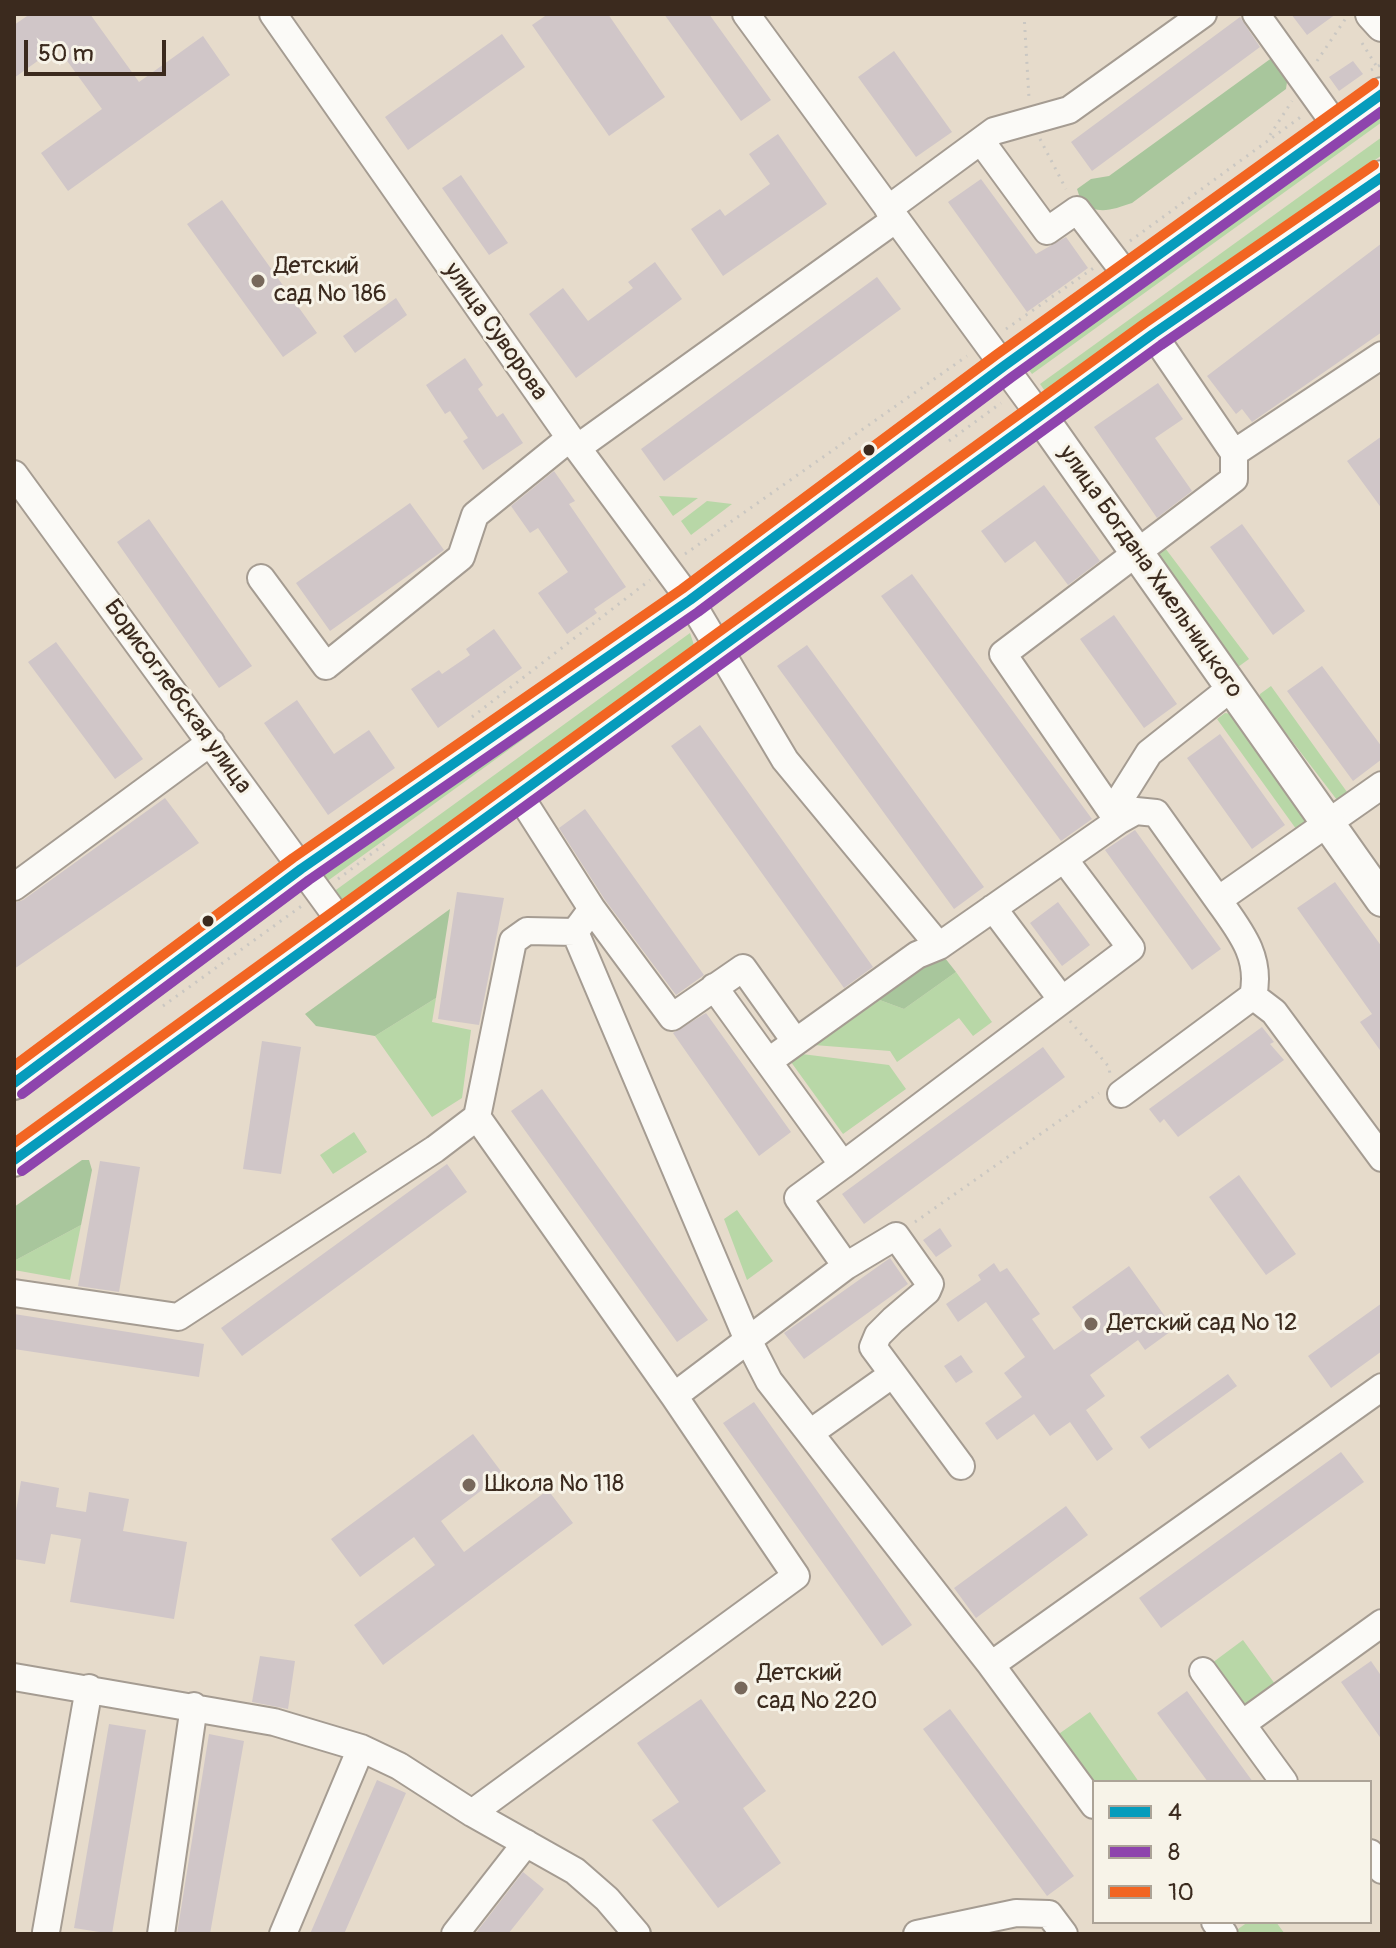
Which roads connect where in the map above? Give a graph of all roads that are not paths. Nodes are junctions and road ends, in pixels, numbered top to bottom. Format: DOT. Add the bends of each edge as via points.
graph roads {
  1 [pos="273,14"];
  2 [pos="746,14"];
  3 [pos="1203,14"];
  4 [pos="1256,14"];
  5 [pos="1372,14"];
  6 [pos="1382,25"];
  7 [pos="1374,84"];
  8 [pos="1328,116"];
  9 [pos="981,141"];
  10 [pos="1382,177"];
  11 [pos="892,214"];
  12 [pos="1120,266"];
  13 [pos="1153,334"];
  14 [pos="995,355"];
  15 [pos="1382,355"];
  16 [pos="1041,417"];
  17 [pos="573,443"];
  18 [pos="1234,453"];
  19 [pos="14,474"];
  20 [pos="1134,552"];
  21 [pos="261,578"];
  22 [pos="690,600"];
  23 [pos="720,647"];
  24 [pos="1231,688"];
  25 [pos="211,742"];
  26 [pos="1382,785"];
  27 [pos="518,793"];
  28 [pos="1115,816"];
  29 [pos="1327,824"];
  30 [pos="1064,859"];
  31 [pos="301,869"];
  32 [pos="14,887"];
  33 [pos="1218,900"];
  34 [pos="1382,900"];
  35 [pos="993,908"];
  36 [pos="592,909"];
  37 [pos="340,921"];
  38 [pos="575,932"];
  39 [pos="939,946"];
  40 [pos="714,987"];
  41 [pos="1253,996"];
  42 [pos="1059,1002"];
  43 [pos="795,1041"];
  44 [pos="769,1061"];
  45 [pos="14,1083"];
  46 [pos="1113,1087"];
  47 [pos="477,1117"];
  48 [pos="1382,1158"];
  49 [pos="14,1160"];
  50 [pos="843,1165"];
  51 [pos="846,1266"];
  52 [pos="14,1293"];
  53 [pos="747,1338"];
  54 [pos="893,1374"];
  55 [pos="1382,1387"];
  56 [pos="674,1396"];
  57 [pos="810,1433"];
  58 [pos="961,1466"];
  59 [pos="1382,1623"];
  60 [pos="991,1665"];
  61 [pos="1203,1671"];
  62 [pos="14,1677"];
  63 [pos="89,1688"];
  64 [pos="194,1706"];
  65 [pos="1242,1724"];
  66 [pos="361,1748"];
  67 [pos="1283,1780"];
  68 [pos="1092,1802"];
  69 [pos="472,1813"];
  70 [pos="526,1843"];
  71 [pos="963,1929"];
  72 [pos="46,1932"];
  73 [pos="161,1934"];
  74 [pos="283,1934"];
  75 [pos="455,1934"];
  76 [pos="637,1934"];
  77 [pos="917,1934"];
  78 [pos="1064,1934"];
  1 -- 17 [label="street, улица Суворова"];
  2 -- 11 [label="street, улица Богдана Хмельницкого"];
  3 -- 9 [label="street" via="1069,110 994,131"];
  4 -- 8 [label="street"];
  5 -- 6 [label="main road"];
  7 -- 8 [label="main road"];
  8 -- 12 [label="main road"];
  9 -- 11 [label="street"];
  9 -- 12 [label="street" via="1047,231 1077,210"];
  10 -- 13 [label="main road"];
  11 -- 14 [label="street, улица Богдана Хмельницкого"];
  11 -- 17 [label="street"];
  12 -- 14 [label="main road"];
  13 -- 16 [label="main road"];
  13 -- 18 [label="street"];
  14 -- 16 [label="street, улица Богдана Хмельницкого"];
  14 -- 22 [label="main road" via="970,393"];
  15 -- 18 [label="street"];
  16 -- 20 [label="main road, улица Богдана Хмельницкого"];
  16 -- 23 [label="main road"];
  17 -- 21 [label="street" via="475,515 461,557 326,666"];
  17 -- 22 [label="street, улица Суворова"];
  18 -- 20 [label="street" via="1234,479"];
  19 -- 25 [label="street, Борисоглебская улица"];
  20 -- 24 [label="main road, улица Богдана Хмельницкого"];
  20 -- 28 [label="street" via="1003,654"];
  22 -- 23 [label="street, улица Суворова"];
  22 -- 31 [label="main road"];
  23 -- 27 [label="main road"];
  23 -- 39 [label="street, улица Суворова" via="785,760"];
  24 -- 28 [label="street" via="1149,753"];
  24 -- 29 [label="main road, улица Богдана Хмельницкого"];
  25 -- 31 [label="street, Борисоглебская улица"];
  25 -- 32 [label="street"];
  26 -- 29 [label="street"];
  27 -- 36 [label="street"];
  27 -- 37 [label="main road"];
  28 -- 30 [label="street"];
  28 -- 33 [label="street" via="1156,813"];
  29 -- 33 [label="street"];
  29 -- 34 [label="main road, улица Богдана Хмельницкого"];
  30 -- 35 [label="street"];
  30 -- 42 [label="street" via="1131,948"];
  31 -- 37 [label="street, Борисоглебская улица"];
  31 -- 45 [label="main road"];
  33 -- 41 [label="street" via="1250,946 1258,977"];
  35 -- 39 [label="street"];
  35 -- 42 [label="street"];
  36 -- 38 [label="street"];
  36 -- 40 [label="street" via="672,1017"];
  37 -- 49 [label="main road"];
  38 -- 47 [label="street" via="527,931 513,941"];
  38 -- 53 [label="street"];
  39 -- 43 [label="street" via="917,955"];
  40 -- 43 [label="street" via="743,968"];
  40 -- 44 [label="street"];
  41 -- 46 [label="street"];
  41 -- 48 [label="street" via="1274,1012"];
  42 -- 50 [label="street"];
  43 -- 44 [label="street"];
  44 -- 50 [label="street"];
  47 -- 52 [label="street" via="178,1317"];
  47 -- 56 [label="street"];
  50 -- 51 [label="street" via="798,1198"];
  51 -- 53 [label="street"];
  51 -- 54 [label="street" via="896,1236 930,1284 878,1335 873,1347"];
  53 -- 56 [label="street"];
  53 -- 57 [label="street" via="769,1381"];
  54 -- 57 [label="street"];
  54 -- 58 [label="street"];
  55 -- 60 [label="street"];
  56 -- 69 [label="street" via="796,1576"];
  57 -- 60 [label="street"];
  59 -- 65 [label="street"];
  60 -- 68 [label="street"];
  61 -- 65 [label="street"];
  62 -- 63 [label="street"];
  63 -- 64 [label="street"];
  63 -- 72 [label="street"];
  64 -- 66 [label="street"];
  64 -- 73 [label="street"];
  65 -- 67 [label="street"];
  66 -- 69 [label="street"];
  66 -- 74 [label="street"];
  69 -- 70 [label="street"];
  70 -- 75 [label="street"];
  70 -- 76 [label="street" via="575,1871"];
  71 -- 77 [label="street"];
  71 -- 78 [label="street" via="1016,1913 1049,1914"];
}
